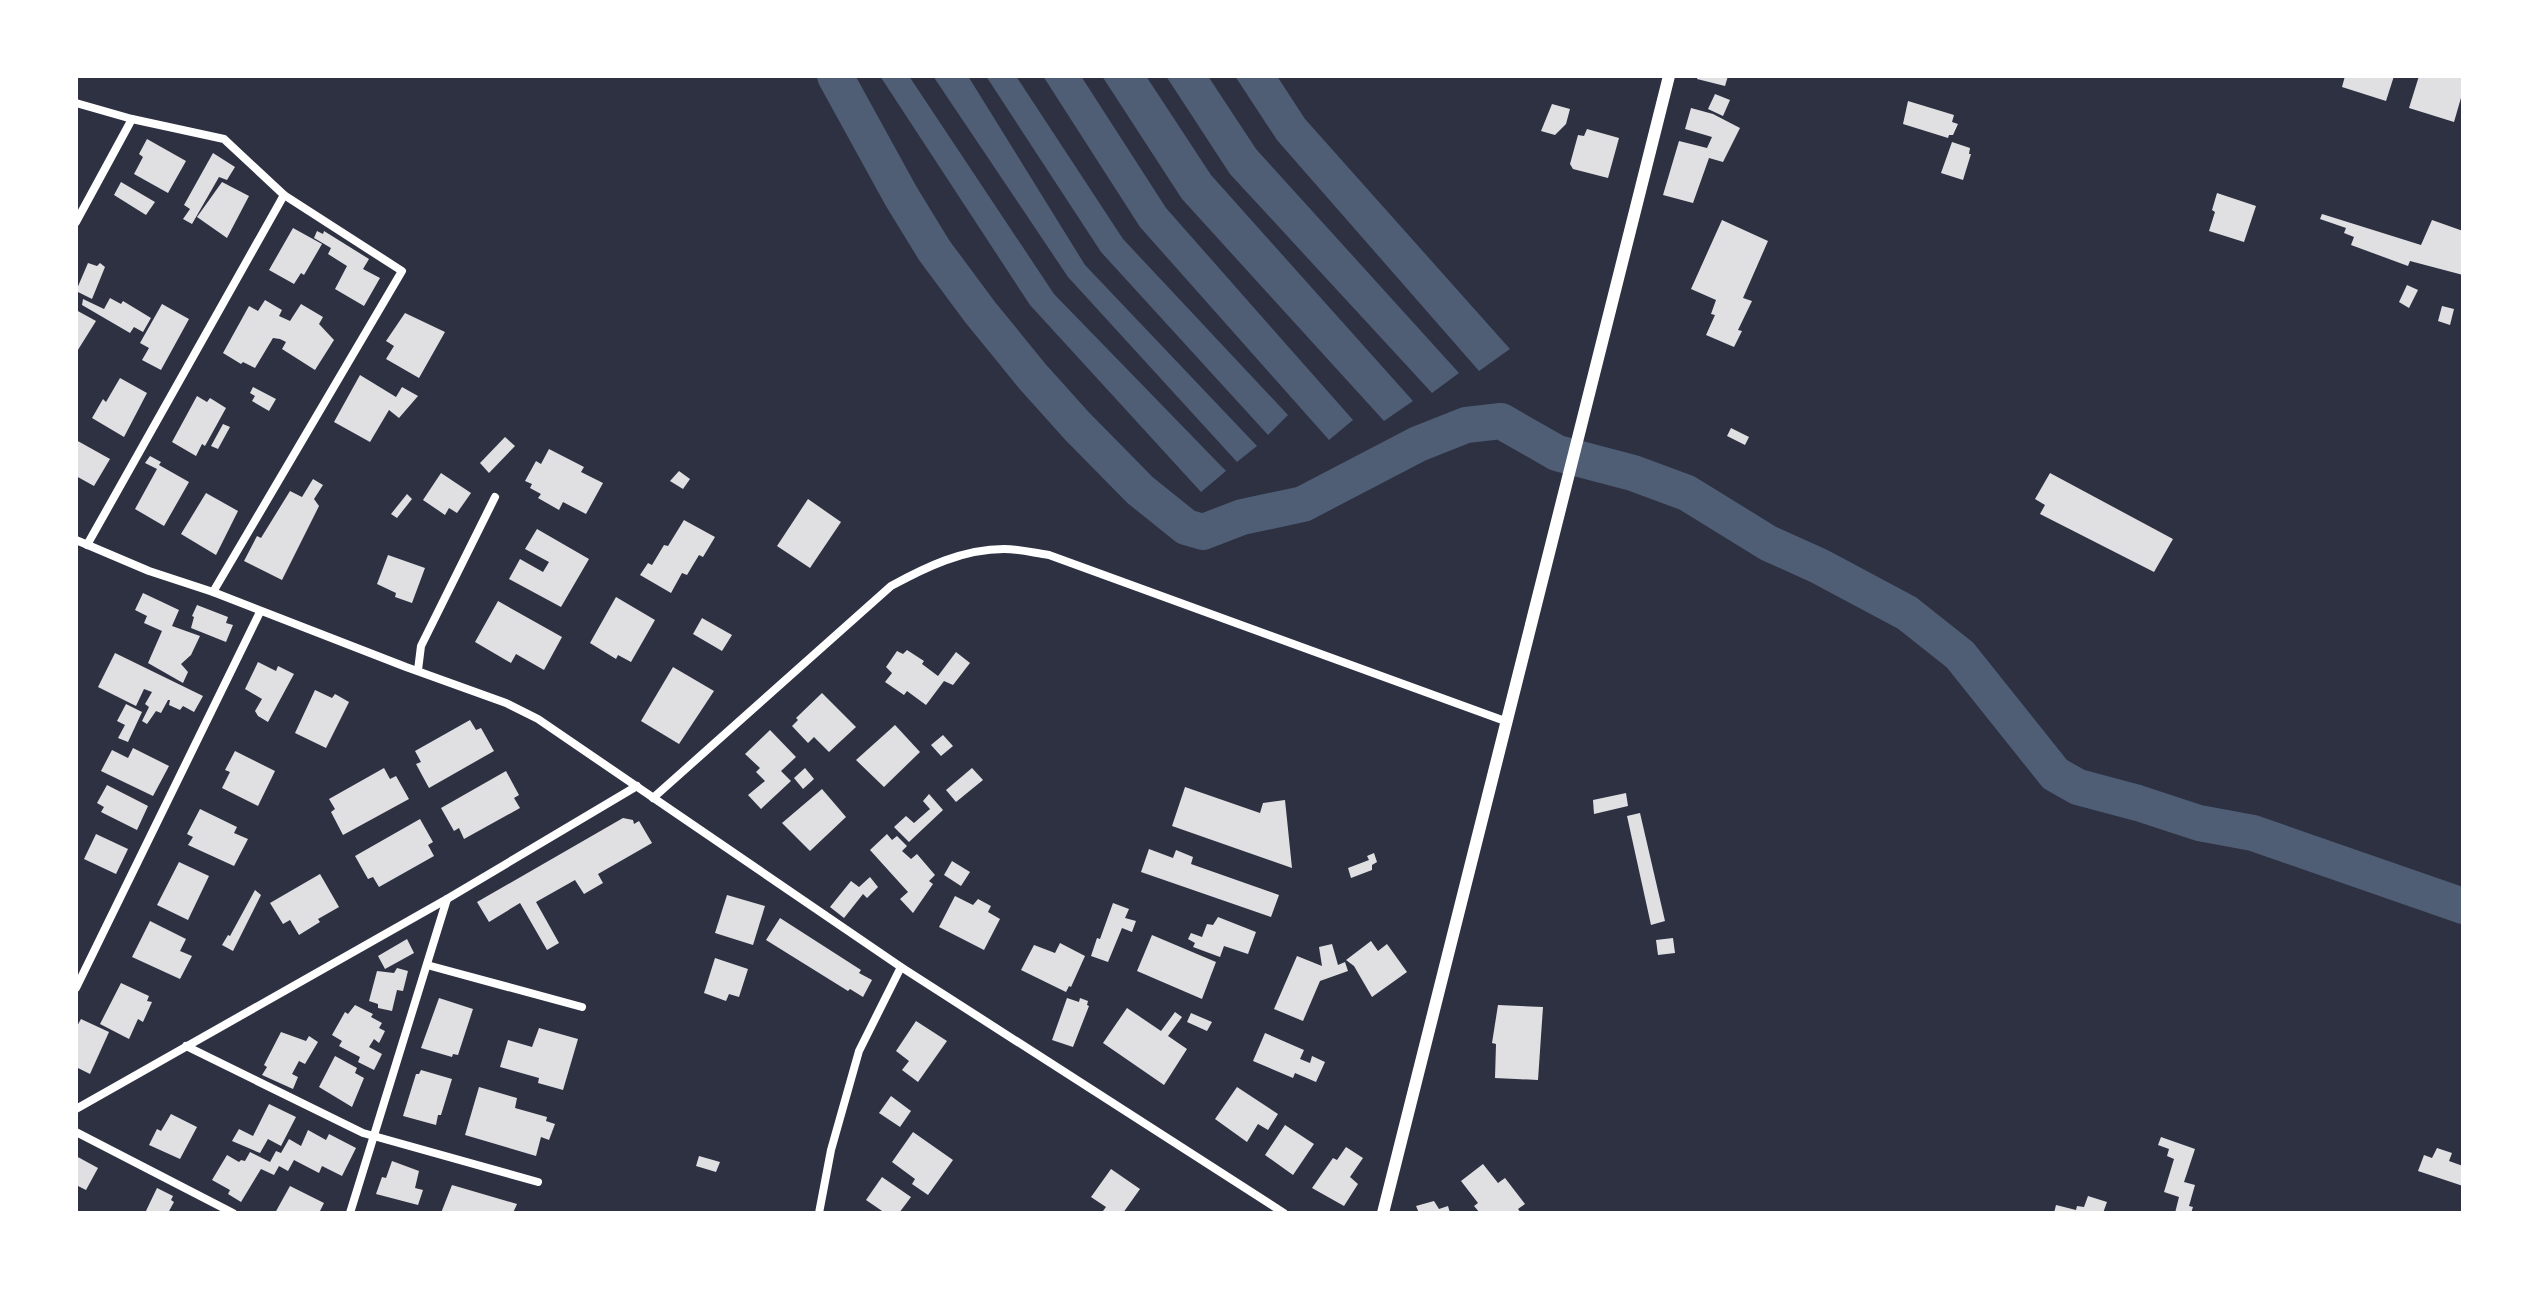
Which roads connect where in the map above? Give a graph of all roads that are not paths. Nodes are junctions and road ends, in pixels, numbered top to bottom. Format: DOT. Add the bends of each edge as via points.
graph roads {
  1 [pos="1669,76"];
  2 [pos="76,103"];
  3 [pos="132,119"];
  4 [pos="284,195"];
  5 [pos="76,222"];
  6 [pos="495,497"];
  7 [pos="76,540"];
  8 [pos="87,545"];
  9 [pos="213,592"];
  10 [pos="260,612"];
  11 [pos="418,670"];
  12 [pos="1505,721"];
  13 [pos="637,786"];
  14 [pos="653,798"];
  15 [pos="447,899"];
  16 [pos="427,965"];
  17 [pos="901,967"];
  18 [pos="76,988"];
  19 [pos="582,1007"];
  20 [pos="186,1046"];
  21 [pos="76,1109"];
  22 [pos="76,1132"];
  23 [pos="374,1136"];
  24 [pos="538,1182"];
  25 [pos="233,1213"];
  26 [pos="350,1213"];
  27 [pos="819,1213"];
  28 [pos="1284,1213"];
  29 [pos="1383,1213"];
  1 -- 12 [label="street"];
  2 -- 3 [label="street"];
  3 -- 4 [label="street" via="224,139"];
  3 -- 5 [label="street"];
  4 -- 8 [label="street"];
  4 -- 9 [label="street" via="402,271"];
  6 -- 11 [label="street" via="421,646"];
  7 -- 8 [label="street"];
  8 -- 9 [label="street"];
  9 -- 10 [label="street"];
  10 -- 11 [label="street"];
  10 -- 18 [label="street"];
  11 -- 13 [label="street" via="538,719"];
  12 -- 14 [label="street" via="1049,555 1005,549 934,563 891,586"];
  12 -- 29 [label="street"];
  13 -- 14 [label="street"];
  13 -- 15 [label="street"];
  14 -- 17 [label="street"];
  15 -- 16 [label="street"];
  15 -- 20 [label="street"];
  16 -- 19 [label="street"];
  16 -- 23 [label="street"];
  17 -- 27 [label="street" via="859,1051"];
  17 -- 28 [label="street"];
  20 -- 21 [label="street"];
  20 -- 23 [label="street"];
  22 -- 25 [label="street"];
  23 -- 24 [label="street"];
  23 -- 26 [label="street"];
}
